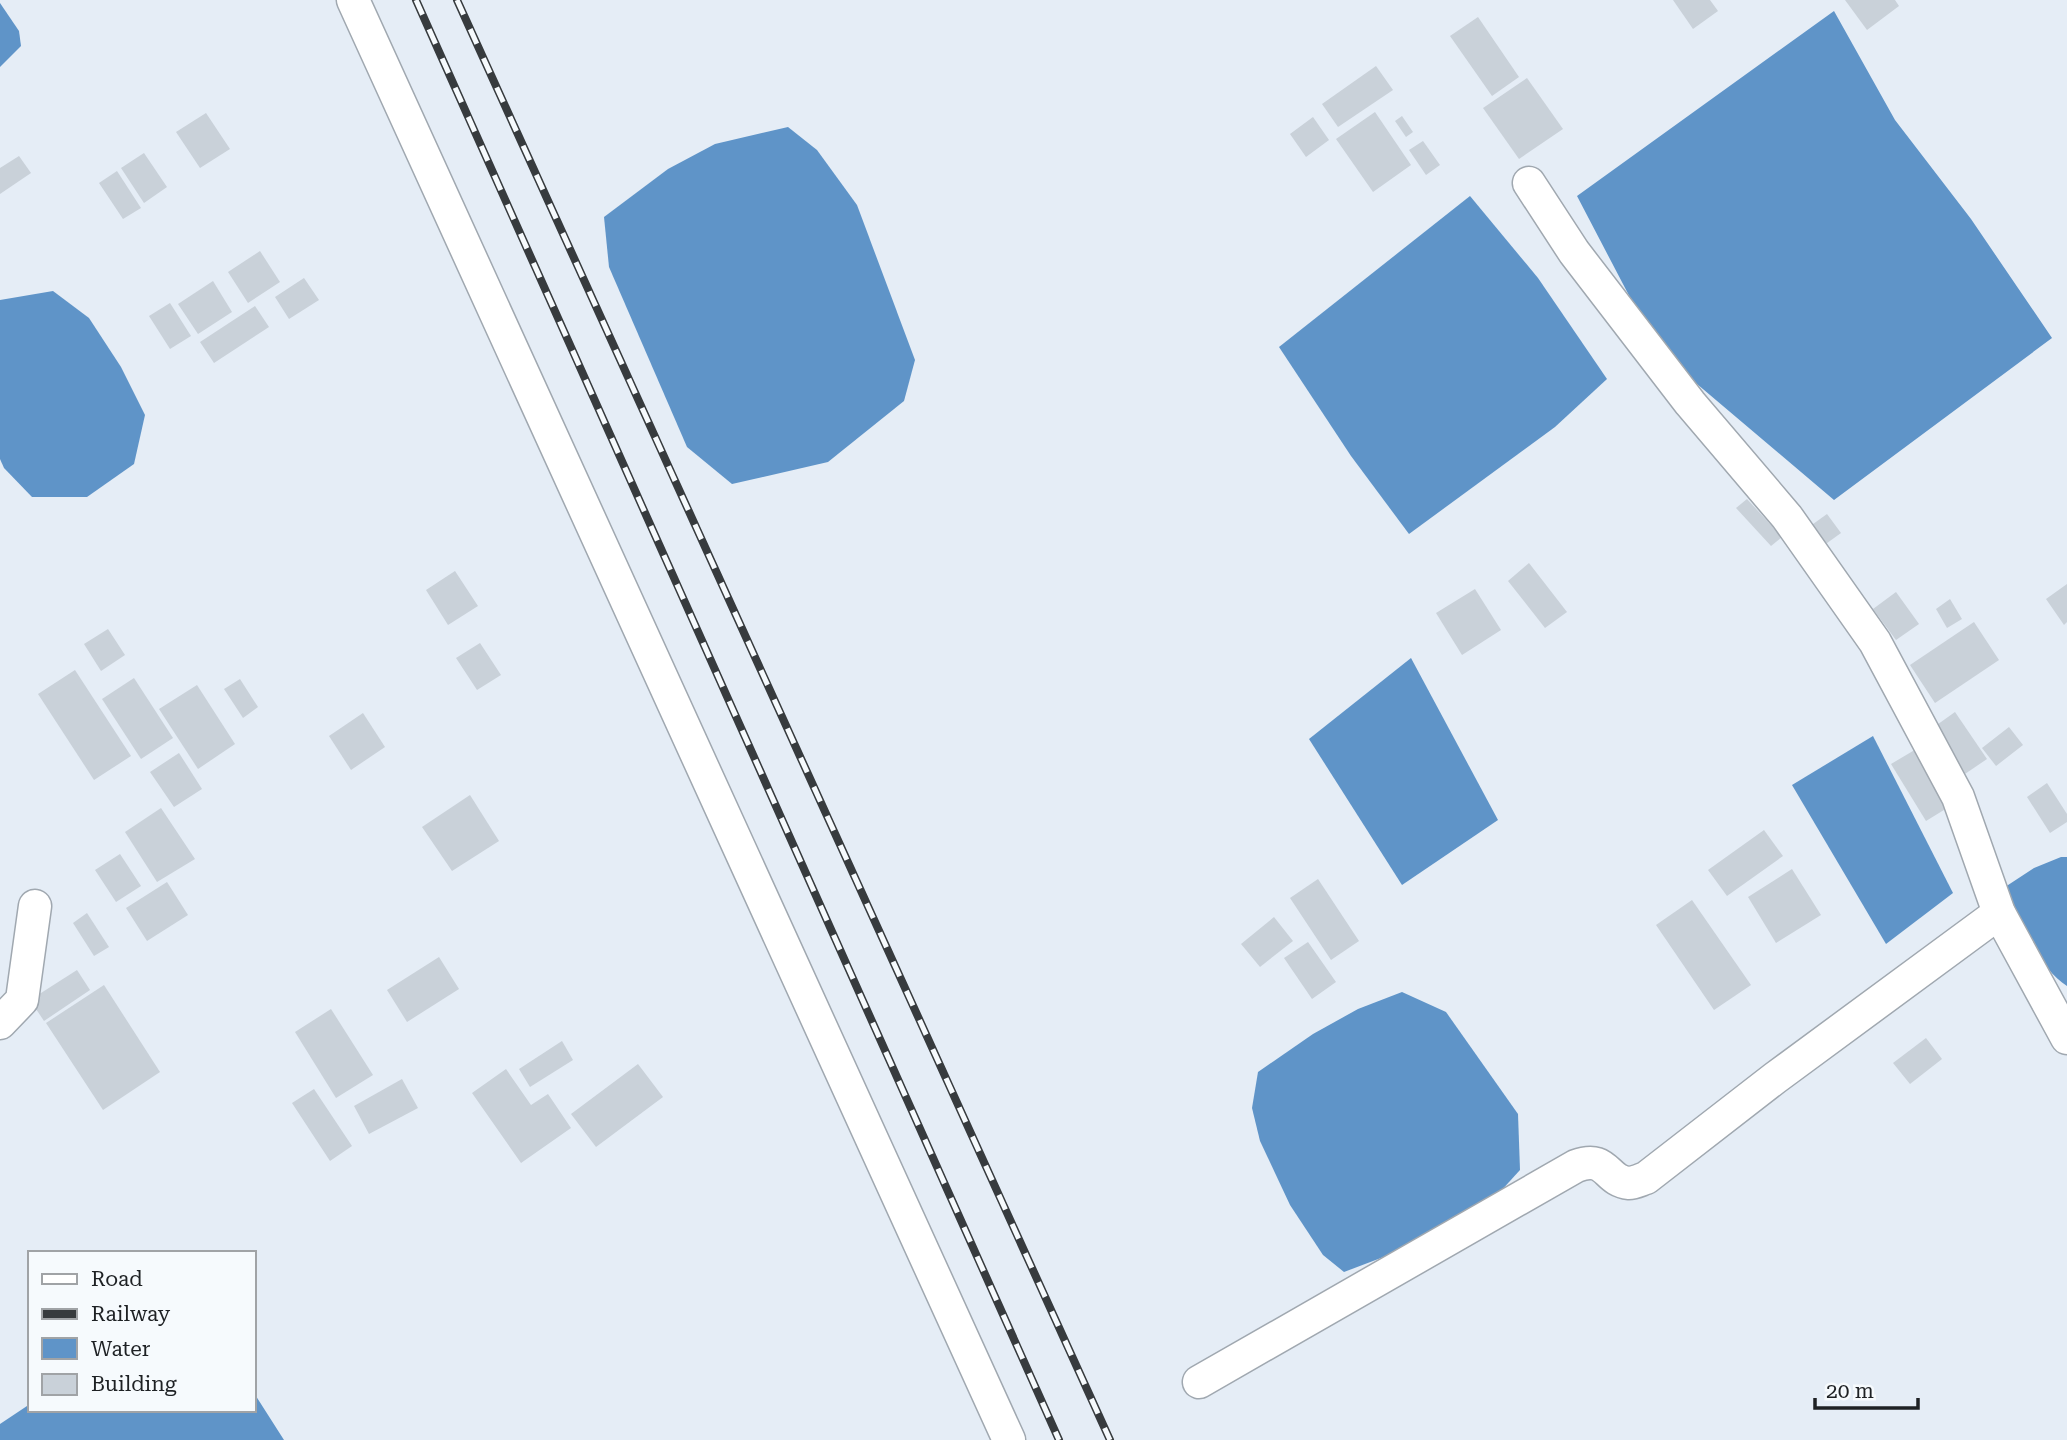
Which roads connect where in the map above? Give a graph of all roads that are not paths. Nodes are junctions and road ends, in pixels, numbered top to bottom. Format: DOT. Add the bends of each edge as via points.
graph roads {
  1 [pos="352,0"];
  2 [pos="1529,183"];
  3 [pos="35,906"];
  4 [pos="1999,913"];
  5 [pos="0,1023"];
  6 [pos="2067,1038"];
  7 [pos="1199,1382"];
  8 [pos="1009,1440"];
  1 -- 8 [label="street"];
  2 -- 4 [label="street" via="1574,252 1690,403 1787,517 1875,642 1958,797"];
  3 -- 5 [label="street" via="22,1000"];
  4 -- 6 [label="street"];
  4 -- 7 [label="street" via="1646,1178 1631,1183 1621,1181 1602,1164 1589,1161 1576,1166"];
}
